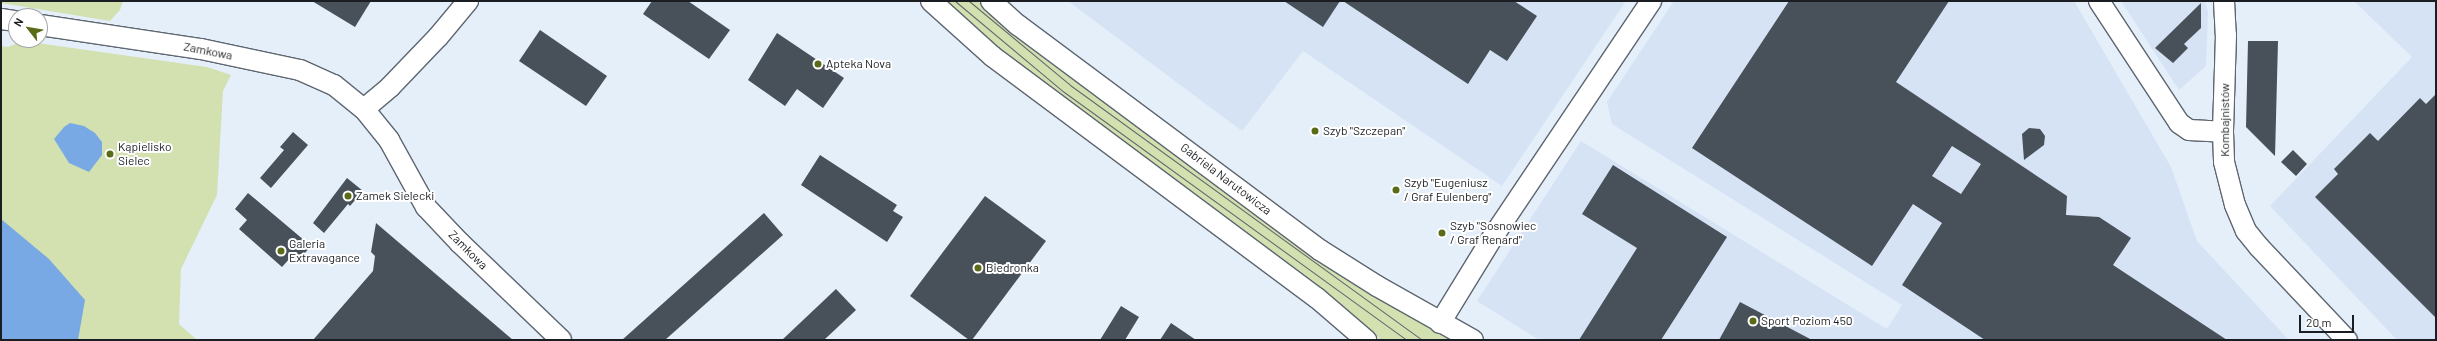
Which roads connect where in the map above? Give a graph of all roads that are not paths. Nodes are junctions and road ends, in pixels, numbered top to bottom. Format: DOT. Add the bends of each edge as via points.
graph roads {
  1 [pos="468,1"];
  2 [pos="931,1"];
  3 [pos="991,1"];
  4 [pos="1651,1"];
  5 [pos="2099,1"];
  6 [pos="2224,1"];
  7 [pos="48,26"];
  8 [pos="364,109"];
  9 [pos="2223,132"];
  10 [pos="1440,323"];
  11 [pos="561,340"];
  12 [pos="1366,340"];
  13 [pos="1472,340"];
  14 [pos="2347,340"];
  1 -- 8 [label="street" via="428,48 390,87"];
  2 -- 12 [label="street" via="992,56 1318,298"];
  3 -- 10 [label="street, Gabriela Narutowicza" via="1018,24 1320,250"];
  4 -- 10 [label="street" via="1494,235"];
  5 -- 9 [label="street" via="2179,123 2189,130"];
  6 -- 9 [label="street, Kombajnistów" via="2226,35"];
  7 -- 8 [label="street, Zamkowa" via="166,43 300,70 334,85"];
  8 -- 11 [label="street, Zamkowa" via="389,140 426,207"];
  9 -- 14 [label="street, Kombajnistów" via="2224,162 2234,205 2246,231 2277,268"];
  10 -- 13 [label="street, Gabriela Narutowicza"];
}
